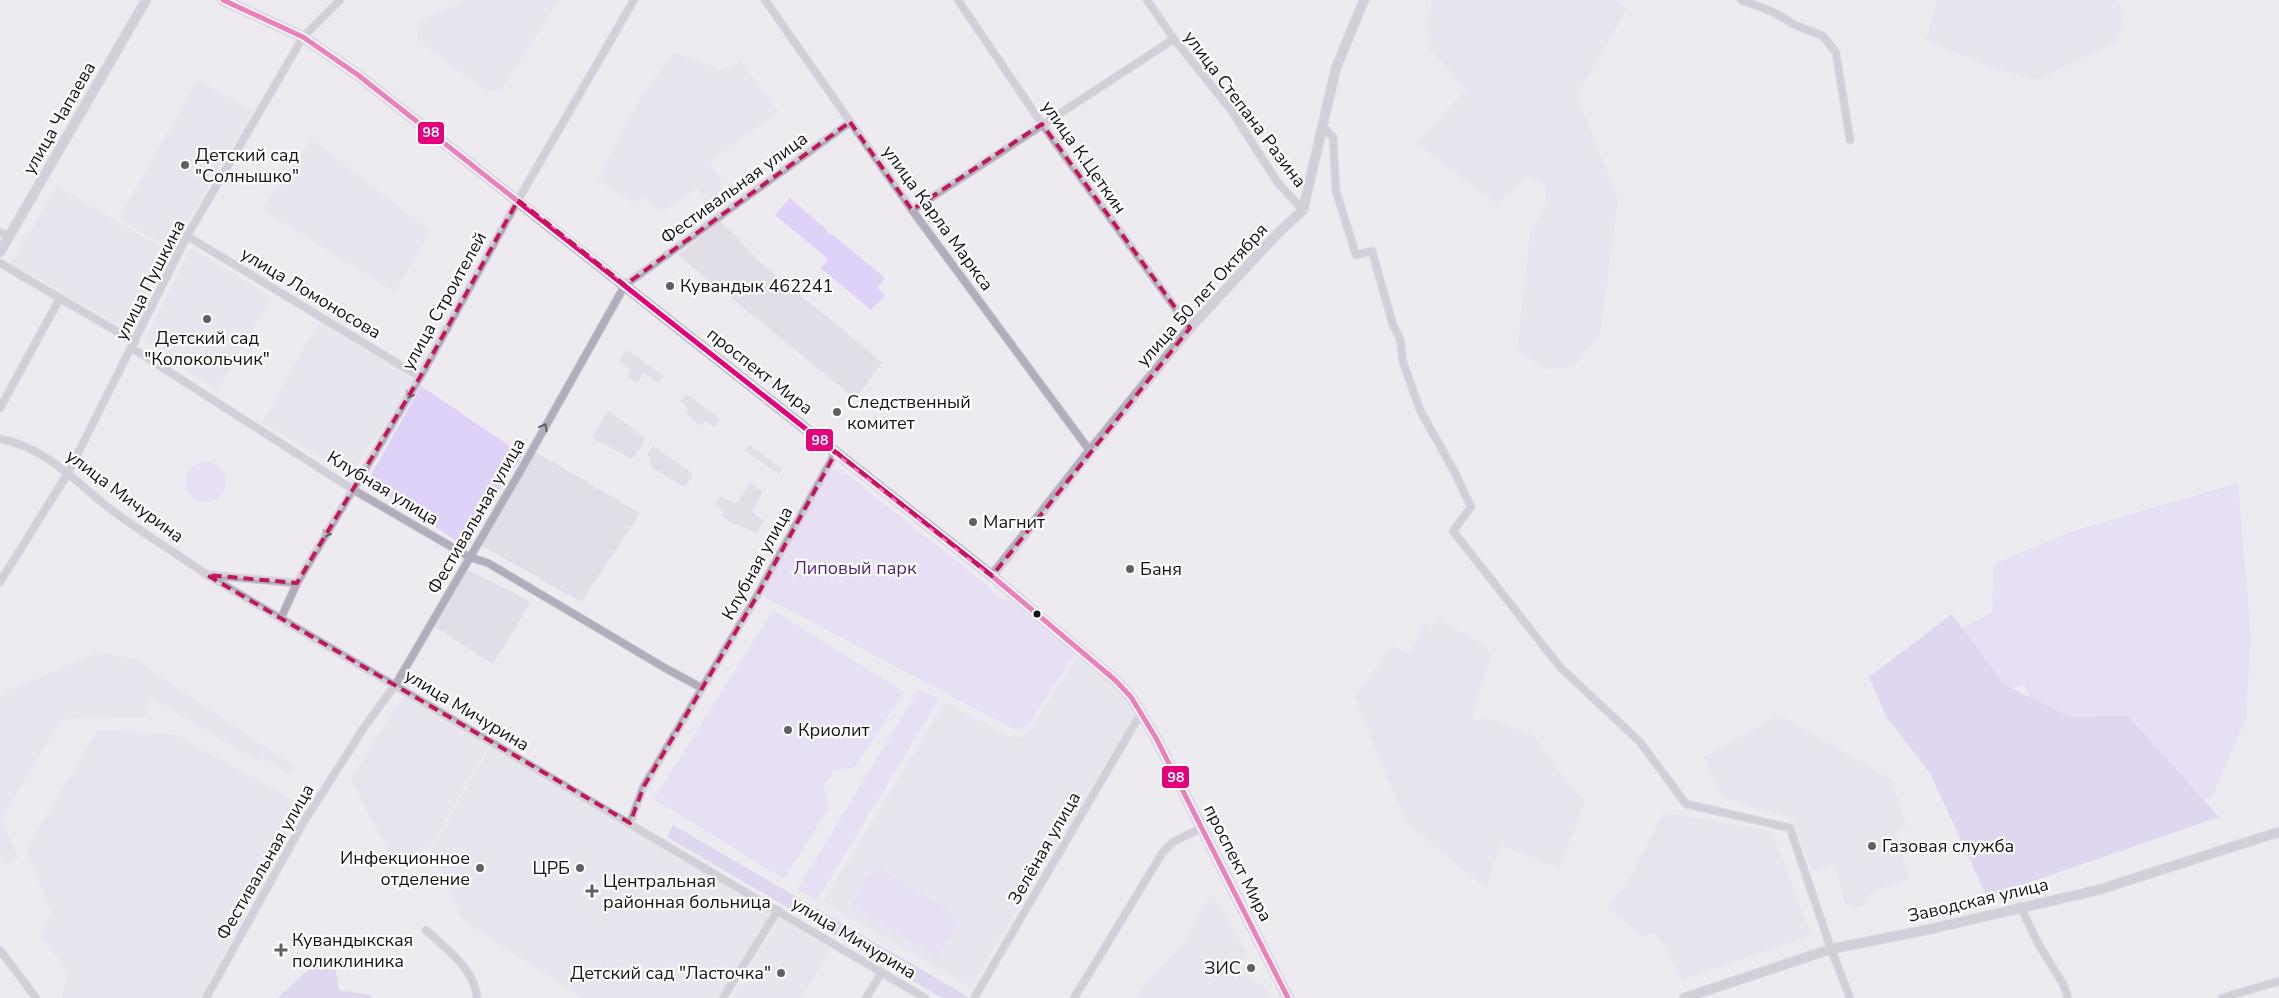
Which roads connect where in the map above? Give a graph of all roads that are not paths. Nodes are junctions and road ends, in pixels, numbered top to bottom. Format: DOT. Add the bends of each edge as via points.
graph roads {
  1 [pos="146,0"];
  2 [pos="223,0"];
  3 [pos="340,0"];
  4 [pos="634,0"];
  5 [pos="765,0"];
  6 [pos="958,0"];
  7 [pos="1147,0"];
  8 [pos="1364,0"];
  9 [pos="1742,0"];
  10 [pos="303,37"];
  11 [pos="1174,39"];
  12 [pos="850,122"];
  13 [pos="1042,124"];
  14 [pos="1323,127"];
  15 [pos="1850,140"];
  16 [pos="518,200"];
  17 [pos="912,210"];
  18 [pos="1303,210"];
  19 [pos="0,232"];
  20 [pos="187,236"];
  21 [pos="9,237"];
  22 [pos="0,252"];
  23 [pos="0,263"];
  24 [pos="625,285"];
  25 [pos="60,298"];
  26 [pos="1190,328"];
  27 [pos="134,345"];
  28 [pos="420,377"];
  29 [pos="0,408"];
  30 [pos="0,439"];
  31 [pos="1090,451"];
  32 [pos="836,452"];
  33 [pos="68,473"];
  34 [pos="352,489"];
  35 [pos="469,557"];
  36 [pos="208,575"];
  37 [pos="992,576"];
  38 [pos="0,582"];
  39 [pos="297,583"];
  40 [pos="281,618"];
  41 [pos="396,684"];
  42 [pos="702,688"];
  43 [pos="1142,713"];
  44 [pos="630,823"];
  45 [pos="1201,828"];
  46 [pos="2279,832"];
  47 [pos="2020,906"];
  48 [pos="778,910"];
  49 [pos="426,930"];
  50 [pos="1831,949"];
  51 [pos="0,950"];
  52 [pos="882,972"];
  53 [pos="2279,981"];
  54 [pos="36,998"];
  55 [pos="206,998"];
  56 [pos="477,998"];
  57 [pos="723,998"];
  58 [pos="866,998"];
  59 [pos="926,998"];
  60 [pos="974,998"];
  61 [pos="1074,998"];
  62 [pos="1288,998"];
  63 [pos="1684,998"];
  64 [pos="1850,998"];
  65 [pos="2068,998"];
  66 [pos="2222,998"];
  1 -- 21 [label="street, улица Чапаева"];
  2 -- 10 [label="main road, проспект Мира"];
  3 -- 10 [label="street, улица Пушкина"];
  4 -- 16 [label="street, улица Строителей"];
  5 -- 12 [label="street, улица Карла Маркса"];
  6 -- 13 [label="street, улица К.Цеткин"];
  7 -- 11 [label="street, улица Степана Разина"];
  8 -- 14 [label="street" via="1336,68"];
  9 -- 15 [label="street" via="1823,36 1836,53"];
  10 -- 16 [label="main road, проспект Мира" via="358,75"];
  10 -- 20 [label="street, улица Пушкина"];
  11 -- 13 [label="street"];
  11 -- 18 [label="street, улица Степана Разина" via="1231,110 1278,183"];
  12 -- 17 [label="street, улица Карла Маркса"];
  12 -- 24 [label="street, Фестивальная улица"];
  13 -- 17 [label="street"];
  13 -- 26 [label="street, улица К.Цеткин"];
  14 -- 18 [label="street"];
  14 -- 50 [label="street, улица Степана Разина" via="1334,137 1336,190 1356,255 1372,251 1420,410 1471,507 1453,531 1560,666 1640,742 1686,804 1790,828"];
  16 -- 24 [label="main road, проспект Мира"];
  16 -- 28 [label="street, улица Строителей"];
  17 -- 31 [label="street, улица Карла Маркса"];
  18 -- 26 [label="street, улица 50 лет Октября"];
  19 -- 21 [label="street"];
  20 -- 27 [label="street, улица Пушкина"];
  20 -- 28 [label="street, улица Ломоносова"];
  21 -- 22 [label="street, улица Чапаева"];
  23 -- 25 [label="street, Клубная улица"];
  24 -- 32 [label="main road, проспект Мира"];
  35 -- 24 [label="street, Фестивальная улица, one-way"];
  25 -- 27 [label="street, Клубная улица"];
  25 -- 29 [label="street"];
  26 -- 31 [label="street, улица 50 лет Октября"];
  27 -- 33 [label="street, улица Пушкина"];
  27 -- 34 [label="street, Клубная улица"];
  28 -- 34 [label="street, улица Строителей, one-way"];
  30 -- 33 [label="street, улица Мичурина" via="50,459"];
  31 -- 37 [label="street, улица 50 лет Октября"];
  32 -- 37 [label="main road, проспект Мира"];
  32 -- 42 [label="street, Клубная улица"];
  33 -- 36 [label="street, улица Мичурина" via="109,508"];
  33 -- 38 [label="street, улица Пушкина"];
  34 -- 35 [label="street, Клубная улица"];
  34 -- 39 [label="street, улица Строителей, one-way"];
  35 -- 41 [label="street, Фестивальная улица"];
  35 -- 42 [label="street, Клубная улица" via="488,563"];
  36 -- 39 [label="street"];
  36 -- 40 [label="street, улица Мичурина"];
  37 -- 43 [label="main road, проспект Мира" via="1115,680"];
  39 -- 40 [label="street, улица Строителей"];
  40 -- 41 [label="street, улица Мичурина"];
  41 -- 44 [label="street, улица Мичурина"];
  41 -- 55 [label="street, Фестивальная улица" via="303,823"];
  42 -- 44 [label="street, Клубная улица" via="644,786"];
  43 -- 45 [label="main road, проспект Мира"];
  43 -- 60 [label="street, Зелёная улица"];
  44 -- 48 [label="street, улица Мичурина"];
  45 -- 61 [label="street" via="1173,842 1163,852"];
  45 -- 62 [label="main road, проспект Мира"];
  46 -- 47 [label="street, Заводская улица" via="2098,890"];
  47 -- 50 [label="street, Заводская улица" via="1926,930"];
  47 -- 65 [label="street"];
  48 -- 52 [label="street, улица Мичурина"];
  48 -- 57 [label="street"];
  49 -- 56 [label="street" via="458,961 476,985"];
  50 -- 63 [label="street, Заводская улица"];
  50 -- 64 [label="street"];
  51 -- 54 [label="street"];
  52 -- 58 [label="street"];
  52 -- 59 [label="street, улица Мичурина"];
  53 -- 66 [label="street"];
}
